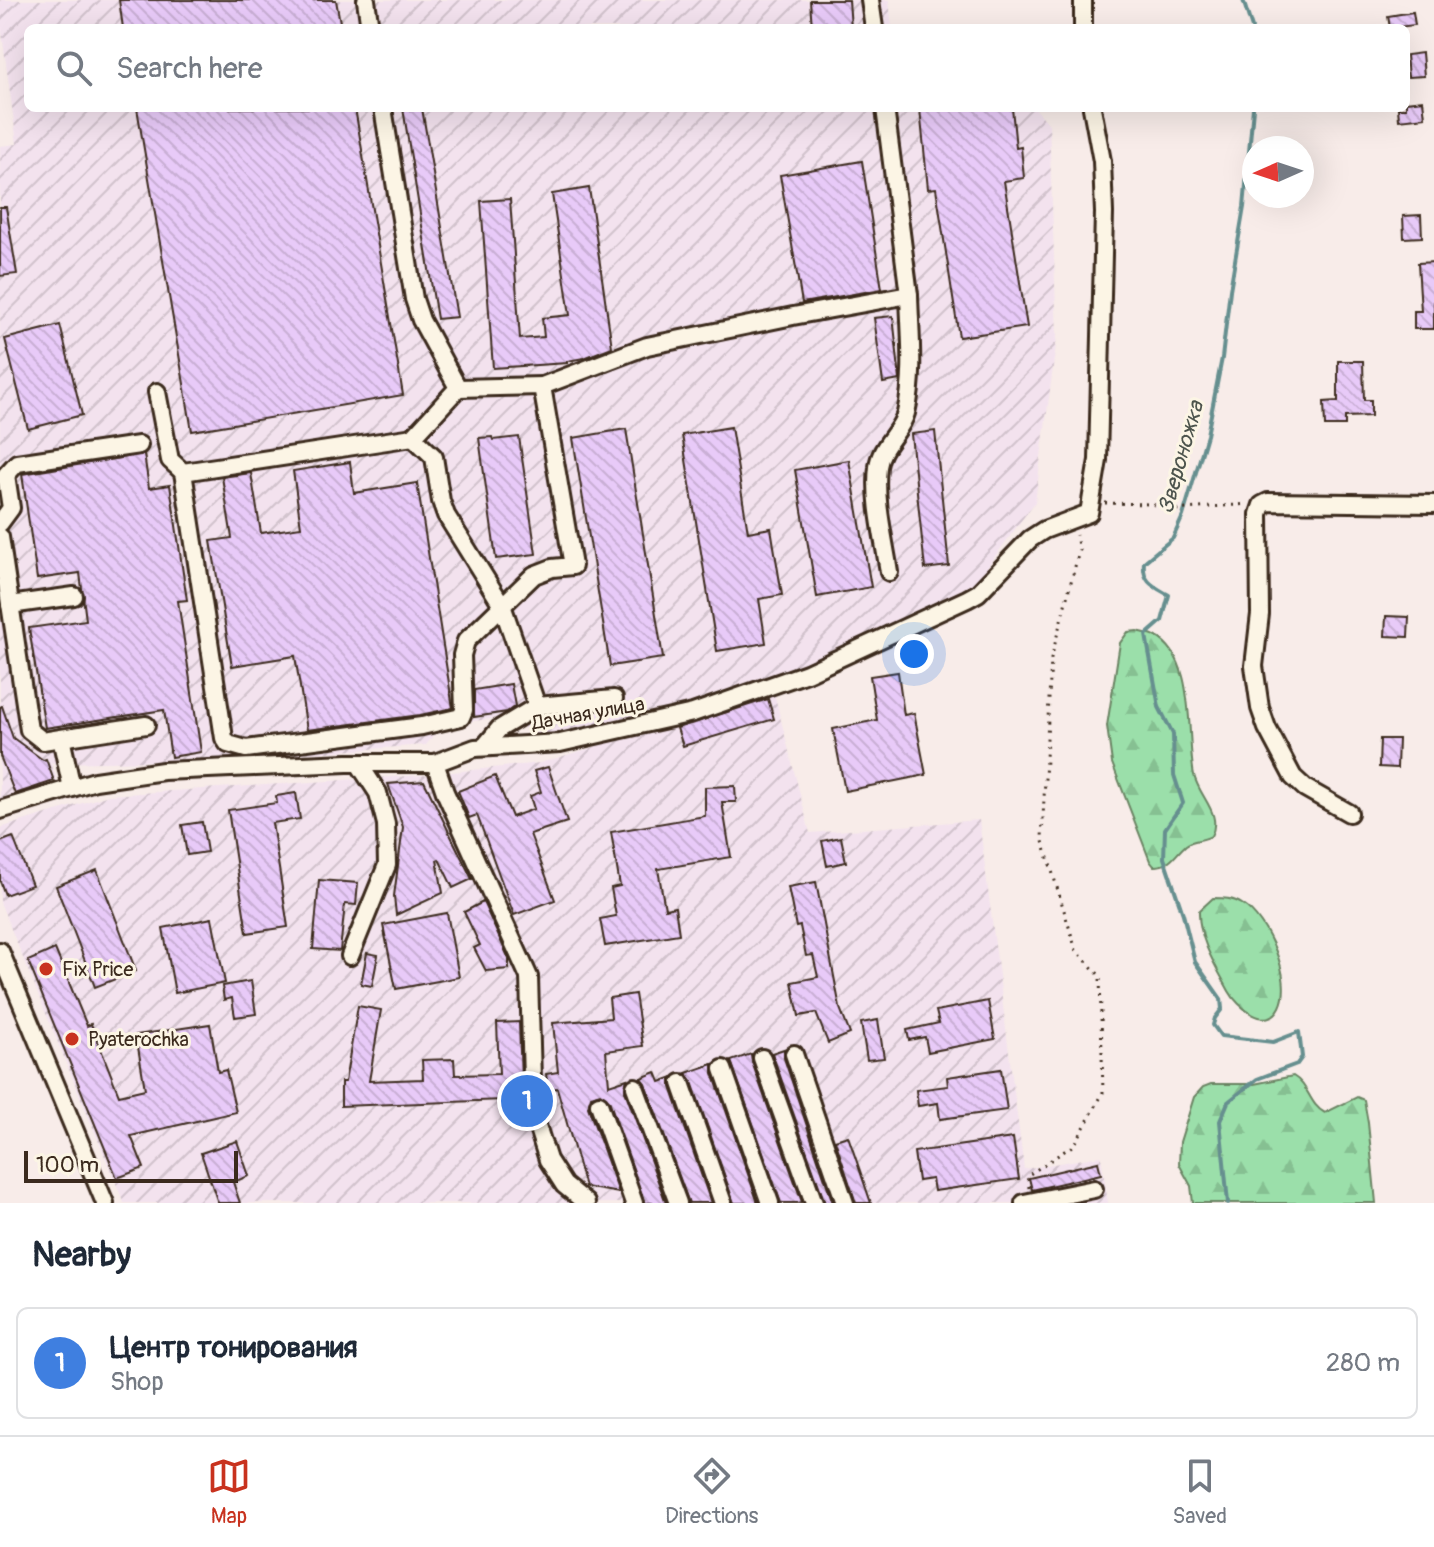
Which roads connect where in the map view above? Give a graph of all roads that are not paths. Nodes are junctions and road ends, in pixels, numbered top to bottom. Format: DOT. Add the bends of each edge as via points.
graph roads {
  1 [pos="366,0"];
  2 [pos="870,0"];
  3 [pos="1083,0"];
  4 [pos="369,24"];
  5 [pos="873,24"];
  6 [pos="1083,24"];
  7 [pos="384,112"];
  8 [pos="886,112"];
  9 [pos="1093,112"];
  10 [pos="909,295"];
  11 [pos="542,386"];
  12 [pos="458,388"];
  13 [pos="157,392"];
  14 [pos="413,437"];
  15 [pos="139,445"];
  16 [pos="183,472"];
  17 [pos="1434,504"];
  18 [pos="0,523"];
  19 [pos="0,537"];
  20 [pos="889,572"];
  21 [pos="74,596"];
  22 [pos="10,605"];
  23 [pos="502,605"];
  24 [pos="614,699"];
  25 [pos="537,706"];
  26 [pos="146,725"];
  27 [pos="61,738"];
  28 [pos="484,747"];
  29 [pos="435,763"];
  30 [pos="359,764"];
  31 [pos="72,788"];
  32 [pos="0,810"];
  33 [pos="1349,813"];
  34 [pos="0,951"];
  35 [pos="350,956"];
  36 [pos="794,1054"];
  37 [pos="762,1058"];
  38 [pos="723,1069"];
  39 [pos="681,1083"];
  40 [pos="635,1087"];
  41 [pos="599,1104"];
  42 [pos="1094,1189"];
  43 [pos="1028,1202"];
  44 [pos="105,1203"];
  45 [pos="586,1203"];
  46 [pos="634,1203"];
  47 [pos="678,1203"];
  48 [pos="723,1203"];
  49 [pos="770,1203"];
  50 [pos="814,1203"];
  51 [pos="845,1203"];
  1 -- 4 [label="street"];
  2 -- 5 [label="street"];
  3 -- 6 [label="street"];
  7 -- 12 [label="street" via="414,299"];
  8 -- 10 [label="street"];
  9 -- 28 [label="street, Дачная улица" via="1104,213 1098,460 1082,516 1030,539 978,593 807,673 678,716 560,743"];
  10 -- 11 [label="street" via="647,346"];
  10 -- 20 [label="street" via="911,378 905,416 878,465"];
  11 -- 12 [label="street"];
  11 -- 23 [label="street" via="573,566 534,575"];
  12 -- 14 [label="street"];
  13 -- 16 [label="street" via="170,460"];
  14 -- 16 [label="street"];
  14 -- 23 [label="street" via="434,457 446,515"];
  15 -- 18 [label="street" via="17,463 6,475 11,508"];
  16 -- 23 [label="street" via="224,738 235,748 461,717 466,641"];
  17 -- 33 [label="street" via="1262,505 1254,666 1260,708 1293,777"];
  19 -- 22 [label="street"];
  21 -- 22 [label="street"];
  22 -- 27 [label="street" via="29,730 43,741"];
  23 -- 25 [label="street"];
  24 -- 25 [label="street"];
  25 -- 28 [label="street" via="499,729"];
  26 -- 27 [label="street"];
  27 -- 31 [label="street"];
  28 -- 29 [label="street, Дачная улица"];
  29 -- 30 [label="street, Дачная улица"];
  29 -- 45 [label="street" via="529,977 533,1113 548,1160 564,1185"];
  30 -- 31 [label="street, Дачная улица" via="163,771"];
  30 -- 35 [label="street" via="378,793 386,824 387,865"];
  31 -- 32 [label="street, Дачная улица"];
  34 -- 44 [label="street"];
  36 -- 51 [label="street"];
  37 -- 50 [label="street"];
  38 -- 49 [label="street"];
  39 -- 48 [label="street"];
  40 -- 47 [label="street"];
  41 -- 46 [label="street"];
  42 -- 43 [label="street"];
}
